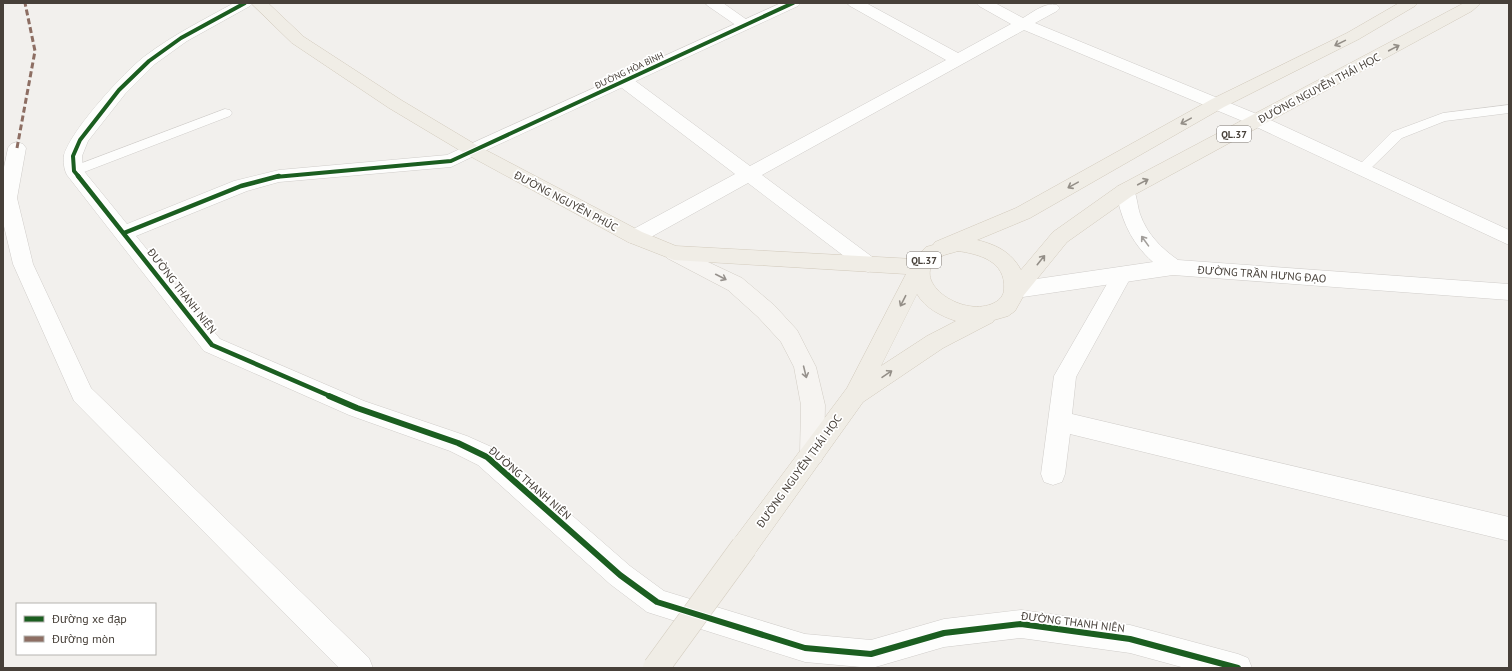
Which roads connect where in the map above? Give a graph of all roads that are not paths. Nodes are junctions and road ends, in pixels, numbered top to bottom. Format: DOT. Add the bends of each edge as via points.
graph roads {
  1 [pos="245,3"];
  2 [pos="259,3"];
  3 [pos="713,3"];
  4 [pos="793,3"];
  5 [pos="855,3"];
  6 [pos="984,3"];
  7 [pos="1410,3"];
  8 [pos="1473,3"];
  9 [pos="1052,8"];
  10 [pos="1024,24"];
  11 [pos="745,25"];
  12 [pos="958,60"];
  13 [pos="624,81"];
  14 [pos="1218,103"];
  15 [pos="1509,109"];
  16 [pos="225,113"];
  17 [pos="1258,121"];
  18 [pos="17,148"];
  19 [pos="472,150"];
  20 [pos="74,170"];
  21 [pos="1361,170"];
  22 [pos="748,175"];
  23 [pos="1125,191"];
  24 [pos="124,233"];
  25 [pos="635,237"];
  26 [pos="1509,238"];
  27 [pos="942,247"];
  28 [pos="674,253"];
  29 [pos="868,264"];
  30 [pos="920,267"];
  31 [pos="1174,267"];
  32 [pos="1122,274"];
  33 [pos="1016,290"];
  34 [pos="1508,296"];
  35 [pos="988,314"];
  36 [pos="855,395"];
  37 [pos="1059,421"];
  38 [pos="812,454"];
  39 [pos="1053,474"];
  40 [pos="1509,529"];
  41 [pos="873,661"];
  42 [pos="359,668"];
  43 [pos="656,668"];
  44 [pos="1238,668"];
  1 -- 20 [label="street" via="181,38 149,61 119,90 80,140 73,156"];
  2 -- 19 [label="main road, ĐƯỜNG NGUYỄN PHÚC" via="298,40 395,104"];
  3 -- 11 [label="street"];
  4 -- 11 [label="street, ĐƯỜNG HÒA BÌNH"];
  5 -- 12 [label="street"];
  6 -- 10 [label="street"];
  7 -- 14 [label="main road, QL.37, one-way" via="1353,36"];
  17 -- 8 [label="main road, ĐƯỜNG NGUYỄN THÁI HỌC / QL.37, one-way"];
  9 -- 10 [label="street"];
  10 -- 12 [label="street"];
  10 -- 14 [label="street"];
  11 -- 13 [label="street, ĐƯỜNG HÒA BÌNH"];
  12 -- 22 [label="street"];
  13 -- 19 [label="street, ĐƯỜNG HÒA BÌNH"];
  13 -- 22 [label="street"];
  14 -- 17 [label="street"];
  14 -- 27 [label="main road, QL.37, one-way" via="1023,213"];
  15 -- 21 [label="lane" via="1443,117 1398,135"];
  16 -- 20 [label="lane"];
  17 -- 21 [label="street"];
  23 -- 17 [label="main road, ĐƯỜNG NGUYỄN THÁI HỌC / QL.37, one-way"];
  18 -- 42 [label="street" via="7,198 23,264 82,394"];
  19 -- 24 [label="street, ĐƯỜNG HÒA BÌNH" via="451,161 278,176 241,186"];
  19 -- 25 [label="main road, ĐƯỜNG NGUYỄN PHÚC"];
  20 -- 24 [label="street, ĐƯỜNG THANH NIÊN"];
  21 -- 26 [label="street"];
  22 -- 25 [label="street"];
  22 -- 29 [label="street"];
  31 -- 23 [label="street, one-way" via="1160,259 1137,231 1129,212"];
  33 -- 23 [label="main road, ĐƯỜNG NGUYỄN THÁI HỌC / QL.37, one-way" via="1060,237"];
  24 -- 41 [label="street, ĐƯỜNG THANH NIÊN" via="212,345 357,408 458,443 487,457 620,575 657,602 805,648"];
  25 -- 28 [label="main road, ĐƯỜNG NGUYỄN PHÚC"];
  27 -- 30 [label="main road, QL.37" via="925,258"];
  27 -- 33 [label="main road, QL.37" via="957,244 972,246 1000,257 1015,278"];
  28 -- 29 [label="main road, ĐƯỜNG NGUYỄN PHÚC"];
  28 -- 38 [label="main road, one-way" via="735,284 766,311 789,336 805,367 812,405"];
  29 -- 30 [label="main road, ĐƯỜNG NGUYỄN PHÚC"];
  30 -- 35 [label="main road, QL.37" via="919,277 923,288 931,299 942,307 973,316"];
  30 -- 36 [label="main road, ĐƯỜNG NGUYỄN THÁI HỌC, one-way"];
  31 -- 32 [label="street, ĐƯỜNG TRẦN HƯNG ĐẠO"];
  31 -- 34 [label="street, ĐƯỜNG TRẦN HƯNG ĐẠO"];
  32 -- 33 [label="street, ĐƯỜNG TRẦN HƯNG ĐẠO"];
  32 -- 37 [label="street" via="1065,376"];
  33 -- 35 [label="main road, QL.37" via="1011,301 1001,309"];
  36 -- 35 [label="main road, ĐƯỜNG NGUYỄN THÁI HỌC, one-way" via="935,342"];
  36 -- 38 [label="main road, ĐƯỜNG NGUYỄN THÁI HỌC"];
  37 -- 39 [label="street"];
  37 -- 40 [label="street"];
  38 -- 43 [label="main road, ĐƯỜNG NGUYỄN THÁI HỌC, bridge"];
  41 -- 44 [label="street, ĐƯỜNG THANH NIÊN" via="944,633 1021,624 1130,638"];
}
